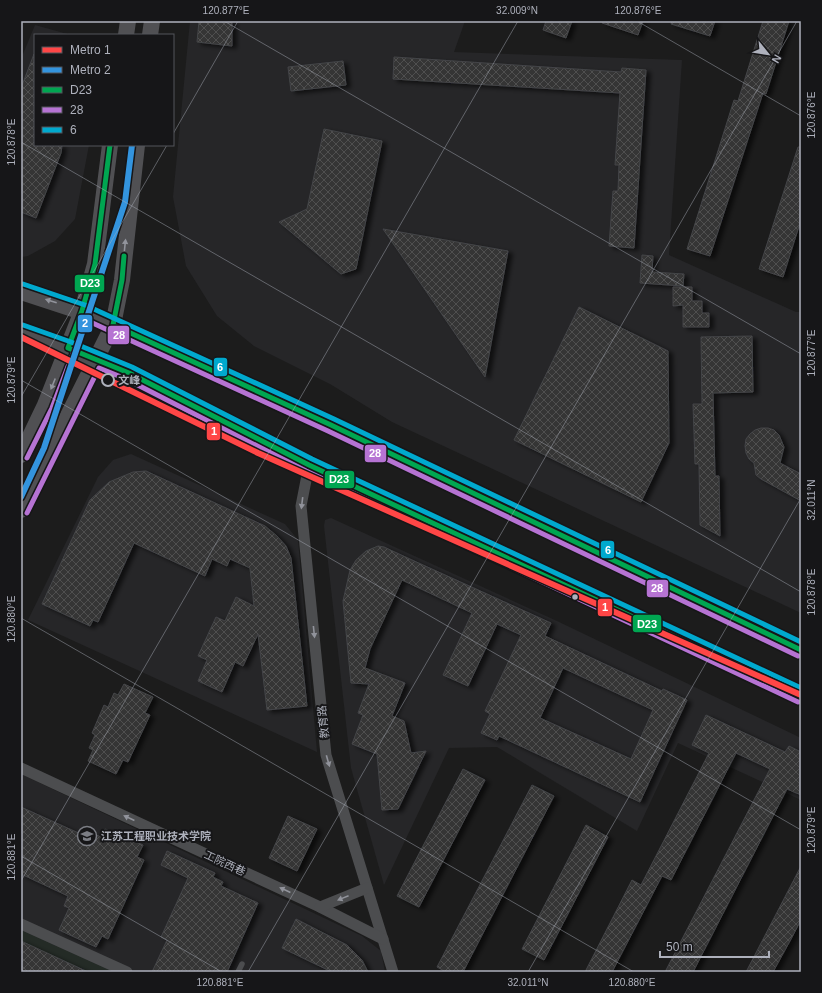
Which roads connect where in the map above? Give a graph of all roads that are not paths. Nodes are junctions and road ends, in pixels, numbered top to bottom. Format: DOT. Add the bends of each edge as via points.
graph roads {
  1 [pos="128,21"];
  2 [pos="152,21"];
  3 [pos="126,34"];
  4 [pos="150,34"];
  5 [pos="110,146"];
  6 [pos="136,146"];
  7 [pos="21,291"];
  8 [pos="82,311"];
  9 [pos="112,325"];
  10 [pos="21,332"];
  11 [pos="68,348"];
  12 [pos="96,360"];
  13 [pos="21,455"];
  14 [pos="309,464"];
  15 [pos="21,510"];
  16 [pos="801,650"];
  17 [pos="801,696"];
  18 [pos="21,768"];
  19 [pos="367,888"];
  20 [pos="320,907"];
  21 [pos="21,924"];
  22 [pos="383,938"];
  23 [pos="242,964"];
  24 [pos="127,972"];
  25 [pos="238,972"];
  26 [pos="394,972"];
  1 -- 3 [label="main road"];
  2 -- 4 [label="main road"];
  5 -- 8 [label="main road" via="95,264"];
  9 -- 6 [label="main road, one-way" via="122,280"];
  8 -- 7 [label="main road, one-way"];
  8 -- 9 [label="main road"];
  8 -- 11 [label="main road"];
  9 -- 12 [label="main road"];
  9 -- 16 [label="main road" via="330,425"];
  10 -- 11 [label="main road"];
  11 -- 12 [label="main road"];
  11 -- 13 [label="main road, one-way"];
  12 -- 14 [label="main road" via="129,373"];
  12 -- 15 [label="main road"];
  14 -- 17 [label="main road"];
  14 -- 19 [label="street, 教育路, one-way" via="301,506 326,755"];
  20 -- 18 [label="street, 工院西巷, one-way"];
  19 -- 20 [label="street, one-way"];
  19 -- 22 [label="street, 教育路"];
  20 -- 22 [label="street, 工院西巷"];
  21 -- 24 [label="street"];
  22 -- 26 [label="street, 教育路"];
  23 -- 25 [label="lane"];
}
